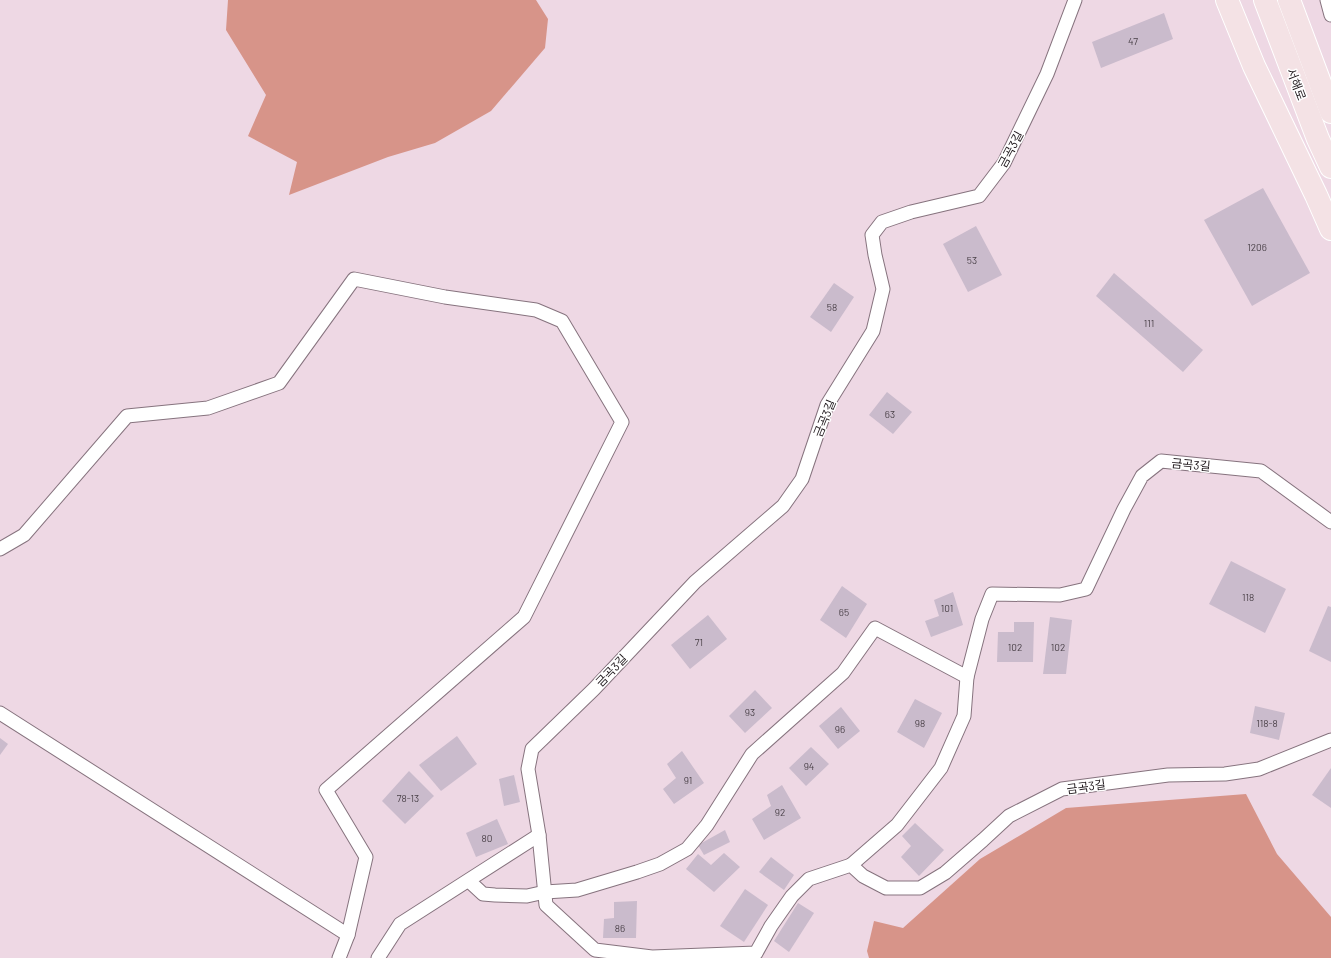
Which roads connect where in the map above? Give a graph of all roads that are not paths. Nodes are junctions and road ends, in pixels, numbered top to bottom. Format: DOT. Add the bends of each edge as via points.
graph roads {
  1 [pos="1075,0"];
  2 [pos="1227,0"];
  3 [pos="1266,0"];
  4 [pos="1289,0"];
  5 [pos="1327,0"];
  6 [pos="1331,15"];
  7 [pos="1331,77"];
  8 [pos="1329,106"];
  9 [pos="1331,167"];
  10 [pos="1331,229"];
  11 [pos="1331,522"];
  12 [pos="0,549"];
  13 [pos="967,676"];
  14 [pos="0,712"];
  15 [pos="1331,740"];
  16 [pos="539,835"];
  17 [pos="851,865"];
  18 [pos="469,881"];
  19 [pos="545,892"];
  20 [pos="348,935"];
  21 [pos="339,958"];
  22 [pos="378,958"];
  1 -- 16 [label="lane, 금곡3길" via="1047,74 1004,163 979,196 911,212 882,222 872,235 883,289 873,331 827,405 802,479 783,506 695,582 532,749 528,769"];
  2 -- 10 [label="main road" via="1254,66"];
  3 -- 9 [label="main road, 서해로"];
  4 -- 8 [label="main road, 서해로"];
  5 -- 6 [label="lane"];
  7 -- 8 [label="lane"];
  11 -- 13 [label="lane, 금곡3길" via="1261,471 1161,461 1142,476 1086,589 1060,595 992,594 982,619"];
  12 -- 20 [label="lane" via="24,535 127,416 208,408 279,383 354,279 445,297 536,310 562,321 622,422 524,617 326,790 366,857"];
  13 -- 17 [label="lane, 금곡3길" via="964,716 941,768 897,825"];
  13 -- 19 [label="lane" via="875,628 843,673 752,754 707,825 687,850 637,872 576,890"];
  14 -- 20 [label="lane"];
  15 -- 17 [label="lane, 금곡3길" via="1259,769 1225,774 1168,775 1062,788 1009,816 945,874 920,888 886,888 863,876"];
  16 -- 18 [label="lane"];
  16 -- 19 [label="lane, 금곡3길"];
  17 -- 19 [label="lane, 금곡3길" via="809,879 792,896 756,953 652,958 595,950 546,905"];
  18 -- 19 [label="lane" via="483,894 527,896"];
  18 -- 22 [label="lane" via="400,924"];
  20 -- 21 [label="lane"];
}
